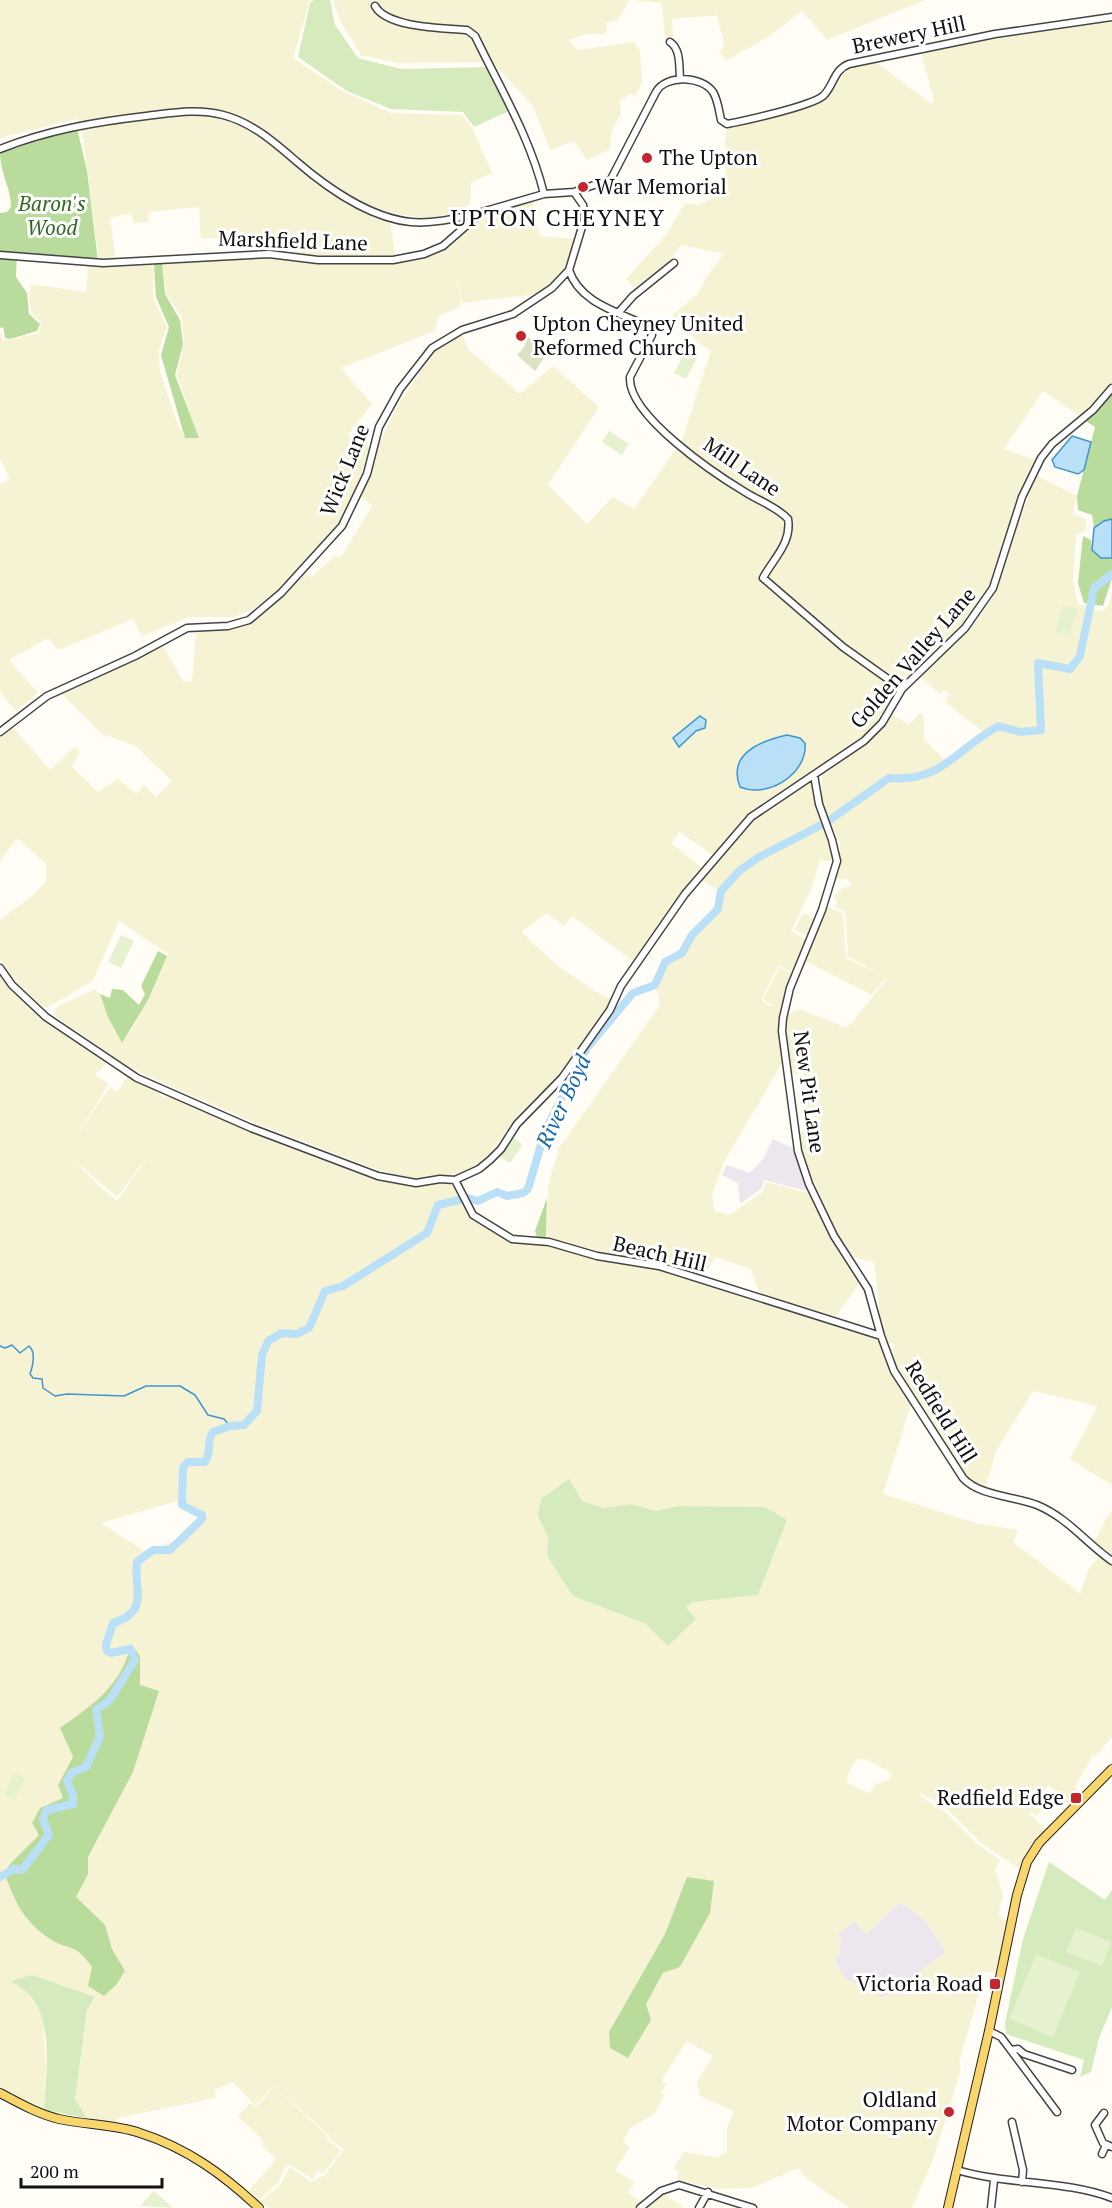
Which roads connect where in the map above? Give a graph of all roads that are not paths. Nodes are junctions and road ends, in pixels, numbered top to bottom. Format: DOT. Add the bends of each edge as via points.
graph roads {
  1 [pos="375,6"];
  2 [pos="1112,17"];
  3 [pos="670,42"];
  4 [pos="680,79"];
  5 [pos="0,149"];
  6 [pos="574,192"];
  7 [pos="544,194"];
  8 [pos="482,212"];
  9 [pos="0,255"];
  10 [pos="674,264"];
  11 [pos="569,270"];
  12 [pos="619,312"];
  13 [pos="1112,388"];
  14 [pos="902,689"];
  15 [pos="0,732"];
  16 [pos="814,775"];
  17 [pos="0,968"];
  18 [pos="455,1180"];
  19 [pos="880,1336"];
  20 [pos="1112,1561"];
  21 [pos="1112,1769"];
  22 [pos="989,2031"];
  23 [pos="1011,2050"];
  24 [pos="1072,2070"];
  25 [pos="0,2093"];
  26 [pos="1056,2112"];
  27 [pos="1104,2113"];
  28 [pos="1012,2122"];
  29 [pos="1109,2146"];
  30 [pos="1102,2154"];
  31 [pos="957,2170"];
  32 [pos="994,2180"];
  33 [pos="1022,2182"];
  34 [pos="708,2192"];
  35 [pos="1112,2198"];
  36 [pos="259,2208"];
  37 [pos="640,2208"];
  38 [pos="699,2208"];
  39 [pos="753,2208"];
  40 [pos="948,2208"];
  41 [pos="991,2208"];
  1 -- 7 [label="street" via="382,15 400,22 467,30 475,36 524,133"];
  2 -- 4 [label="street, Brewery Hill" via="995,34 849,64 834,76 823,96 809,103 727,124 721,120 716,98 707,86"];
  3 -- 4 [label="street" via="676,46"];
  4 -- 6 [label="street" via="665,81 658,87 611,179"];
  5 -- 8 [label="street" via="69,126 202,111 225,115 250,126 315,177 388,216 410,222 433,222"];
  6 -- 7 [label="street"];
  6 -- 11 [label="street, Wick Lane" via="583,205 585,217"];
  7 -- 8 [label="street"];
  8 -- 9 [label="street, Marshfield Lane" via="443,246 393,260 318,260 269,254 103,262"];
  10 -- 12 [label="street"];
  11 -- 12 [label="street, Mill Lane" via="580,292"];
  11 -- 15 [label="street, Wick Lane" via="552,288 513,314 462,330 432,348 400,389 379,428 366,474 342,526 303,572 249,620 197,626 174,634 47,696"];
  12 -- 14 [label="street, Mill Lane" via="649,327 652,335 630,377 634,398 665,433 705,465 788,519 782,549 763,578 843,648"];
  13 -- 14 [label="street, Golden Valley Lane" via="1041,458 1022,497 988,598 965,628"];
  14 -- 16 [label="street, Golden Valley Lane" via="876,729"];
  16 -- 18 [label="street, Golden Valley Lane" via="751,817 685,894 562,1078 520,1119 490,1160"];
  16 -- 19 [label="street, New Pit Lane" via="822,818 836,853 834,876 790,988 782,1031 798,1151 834,1236 867,1289"];
  17 -- 18 [label="street" via="40,1011 137,1078 251,1128 378,1176 416,1183"];
  18 -- 19 [label="street, Beach Hill" via="473,1215 513,1239 549,1242 597,1256 659,1266"];
  19 -- 20 [label="street, Redfield Hill" via="900,1381 969,1485 1056,1514"];
  21 -- 22 [label="main road" via="1039,1843 1027,1862"];
  22 -- 23 [label="street" via="1001,2037"];
  22 -- 31 [label="main road"];
  23 -- 24 [label="street" via="1018,2049 1063,2070"];
  23 -- 26 [label="street"];
  25 -- 36 [label="main road" via="59,2119 122,2128 165,2142 204,2162"];
  27 -- 29 [label="street" via="1095,2126"];
  28 -- 33 [label="street"];
  29 -- 30 [label="street"];
  31 -- 32 [label="street"];
  31 -- 40 [label="main road"];
  32 -- 33 [label="street"];
  32 -- 41 [label="street"];
  33 -- 35 [label="street"];
  34 -- 37 [label="street" via="670,2186"];
  34 -- 38 [label="street"];
  34 -- 39 [label="street"];
}
